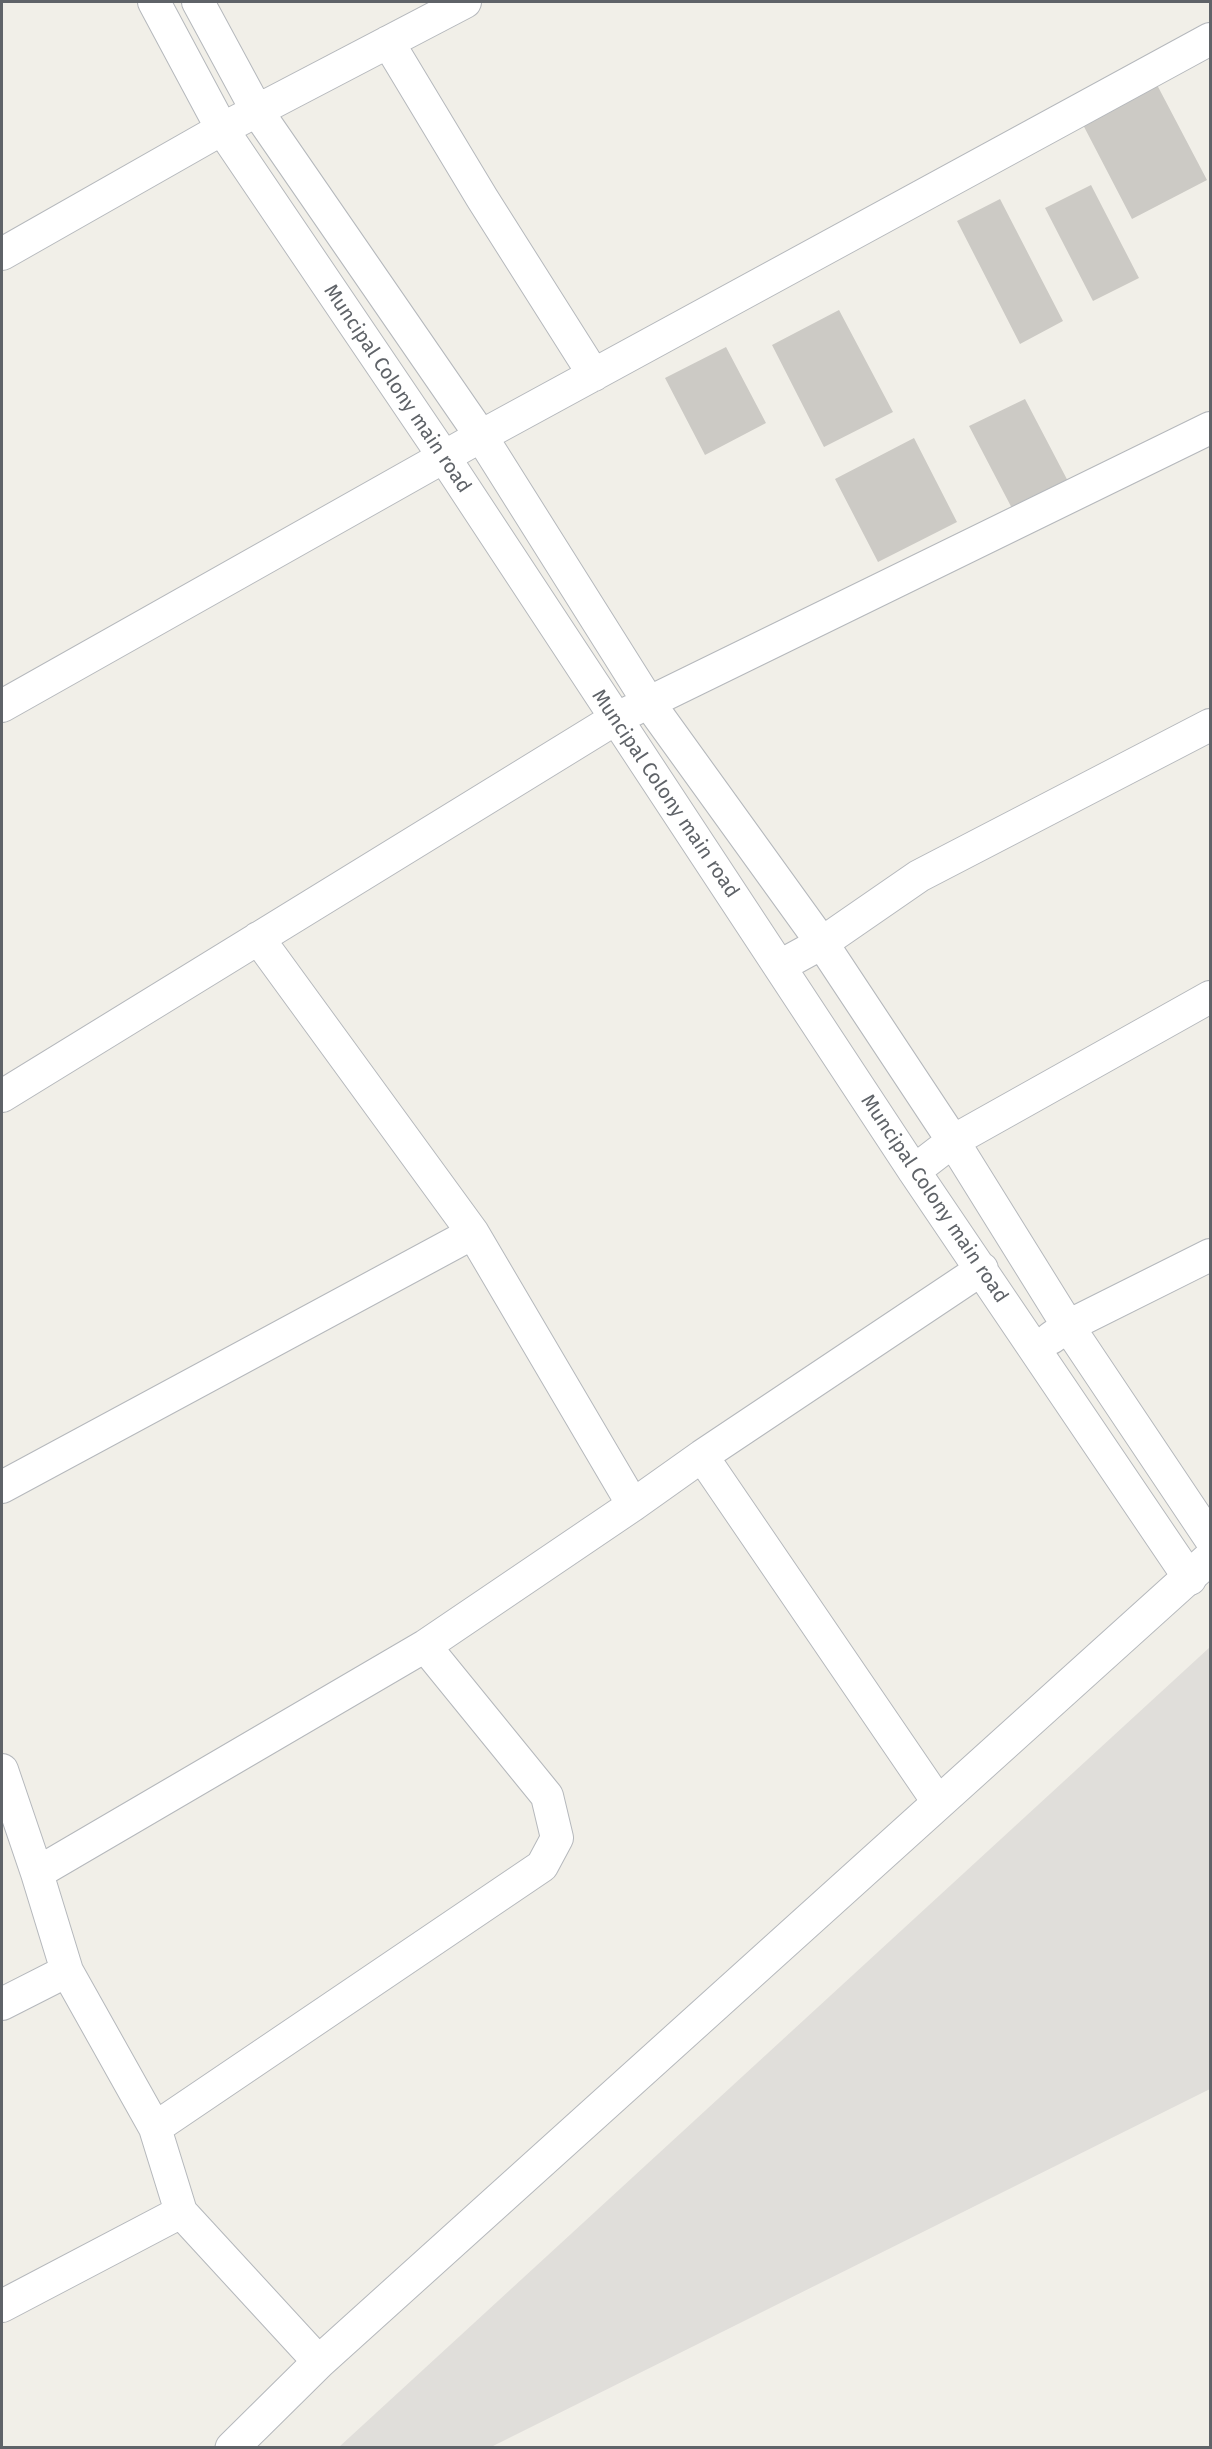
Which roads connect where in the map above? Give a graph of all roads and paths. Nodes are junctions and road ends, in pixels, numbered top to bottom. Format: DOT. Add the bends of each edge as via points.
graph roads {
  1 [pos="154,2"];
  2 [pos="198,2"];
  3 [pos="465,2"];
  4 [pos="1210,39"];
  5 [pos="388,42"];
  6 [pos="257,111"];
  7 [pos="222,129"];
  8 [pos="2,254"];
  9 [pos="594,375"];
  10 [pos="1210,428"];
  11 [pos="481,436"];
  12 [pos="444,457"];
  13 [pos="649,703"];
  14 [pos="2,706"];
  15 [pos="615,719"];
  16 [pos="1210,725"];
  17 [pos="258,938"];
  18 [pos="822,943"];
  19 [pos="780,966"];
  20 [pos="1210,997"];
  21 [pos="2,1096"];
  22 [pos="953,1141"];
  23 [pos="915,1171"];
  24 [pos="474,1233"];
  25 [pos="1210,1255"];
  26 [pos="982,1269"];
  27 [pos="1068,1326"];
  28 [pos="1036,1349"];
  29 [pos="702,1456"];
  30 [pos="2,1487"];
  31 [pos="633,1505"];
  32 [pos="1210,1538"];
  33 [pos="1200,1568"];
  34 [pos="425,1647"];
  35 [pos="2,1770"];
  36 [pos="938,1802"];
  37 [pos="37,1873"];
  38 [pos="67,1971"];
  39 [pos="2,2004"];
  40 [pos="155,2128"];
  41 [pos="181,2212"];
  42 [pos="2,2306"];
  43 [pos="319,2362"];
  44 [pos="232,2448"];
  1 -- 7 [label="street, Muncipal Colony main road"];
  2 -- 6 [label="street"];
  3 -- 5 [label="street"];
  4 -- 9 [label="street"];
  5 -- 6 [label="street"];
  5 -- 9 [label="street"];
  6 -- 7 [label="street"];
  6 -- 11 [label="street"];
  7 -- 8 [label="street"];
  7 -- 12 [label="street, Muncipal Colony main road"];
  9 -- 11 [label="street"];
  10 -- 13 [label="street"];
  11 -- 12 [label="street"];
  11 -- 13 [label="street"];
  12 -- 14 [label="street"];
  12 -- 15 [label="street, Muncipal Colony main road"];
  13 -- 15 [label="street"];
  13 -- 18 [label="street"];
  15 -- 17 [label="street"];
  15 -- 19 [label="street, Muncipal Colony main road"];
  16 -- 18 [label="street" via="919,876"];
  17 -- 21 [label="street"];
  17 -- 24 [label="street"];
  18 -- 19 [label="street"];
  18 -- 22 [label="street"];
  19 -- 23 [label="street, Muncipal Colony main road"];
  20 -- 22 [label="street"];
  22 -- 23 [label="street"];
  22 -- 27 [label="street"];
  23 -- 26 [label="street, Muncipal Colony main road"];
  24 -- 30 [label="street"];
  24 -- 31 [label="street"];
  25 -- 27 [label="street"];
  26 -- 28 [label="street, Muncipal Colony main road"];
  26 -- 29 [label="street"];
  27 -- 28 [label="street"];
  27 -- 32 [label="street"];
  28 -- 33 [label="street, Muncipal Colony main road"];
  29 -- 31 [label="street"];
  29 -- 36 [label="street"];
  31 -- 34 [label="street"];
  33 -- 36 [label="street"];
  34 -- 37 [label="street"];
  34 -- 40 [label="street" via="547,1796 557,1838 542,1866"];
  35 -- 37 [label="street"];
  36 -- 43 [label="street"];
  37 -- 38 [label="street"];
  38 -- 39 [label="street"];
  38 -- 40 [label="street"];
  40 -- 41 [label="street"];
  41 -- 42 [label="street"];
  41 -- 43 [label="street"];
  43 -- 44 [label="street"];
}
